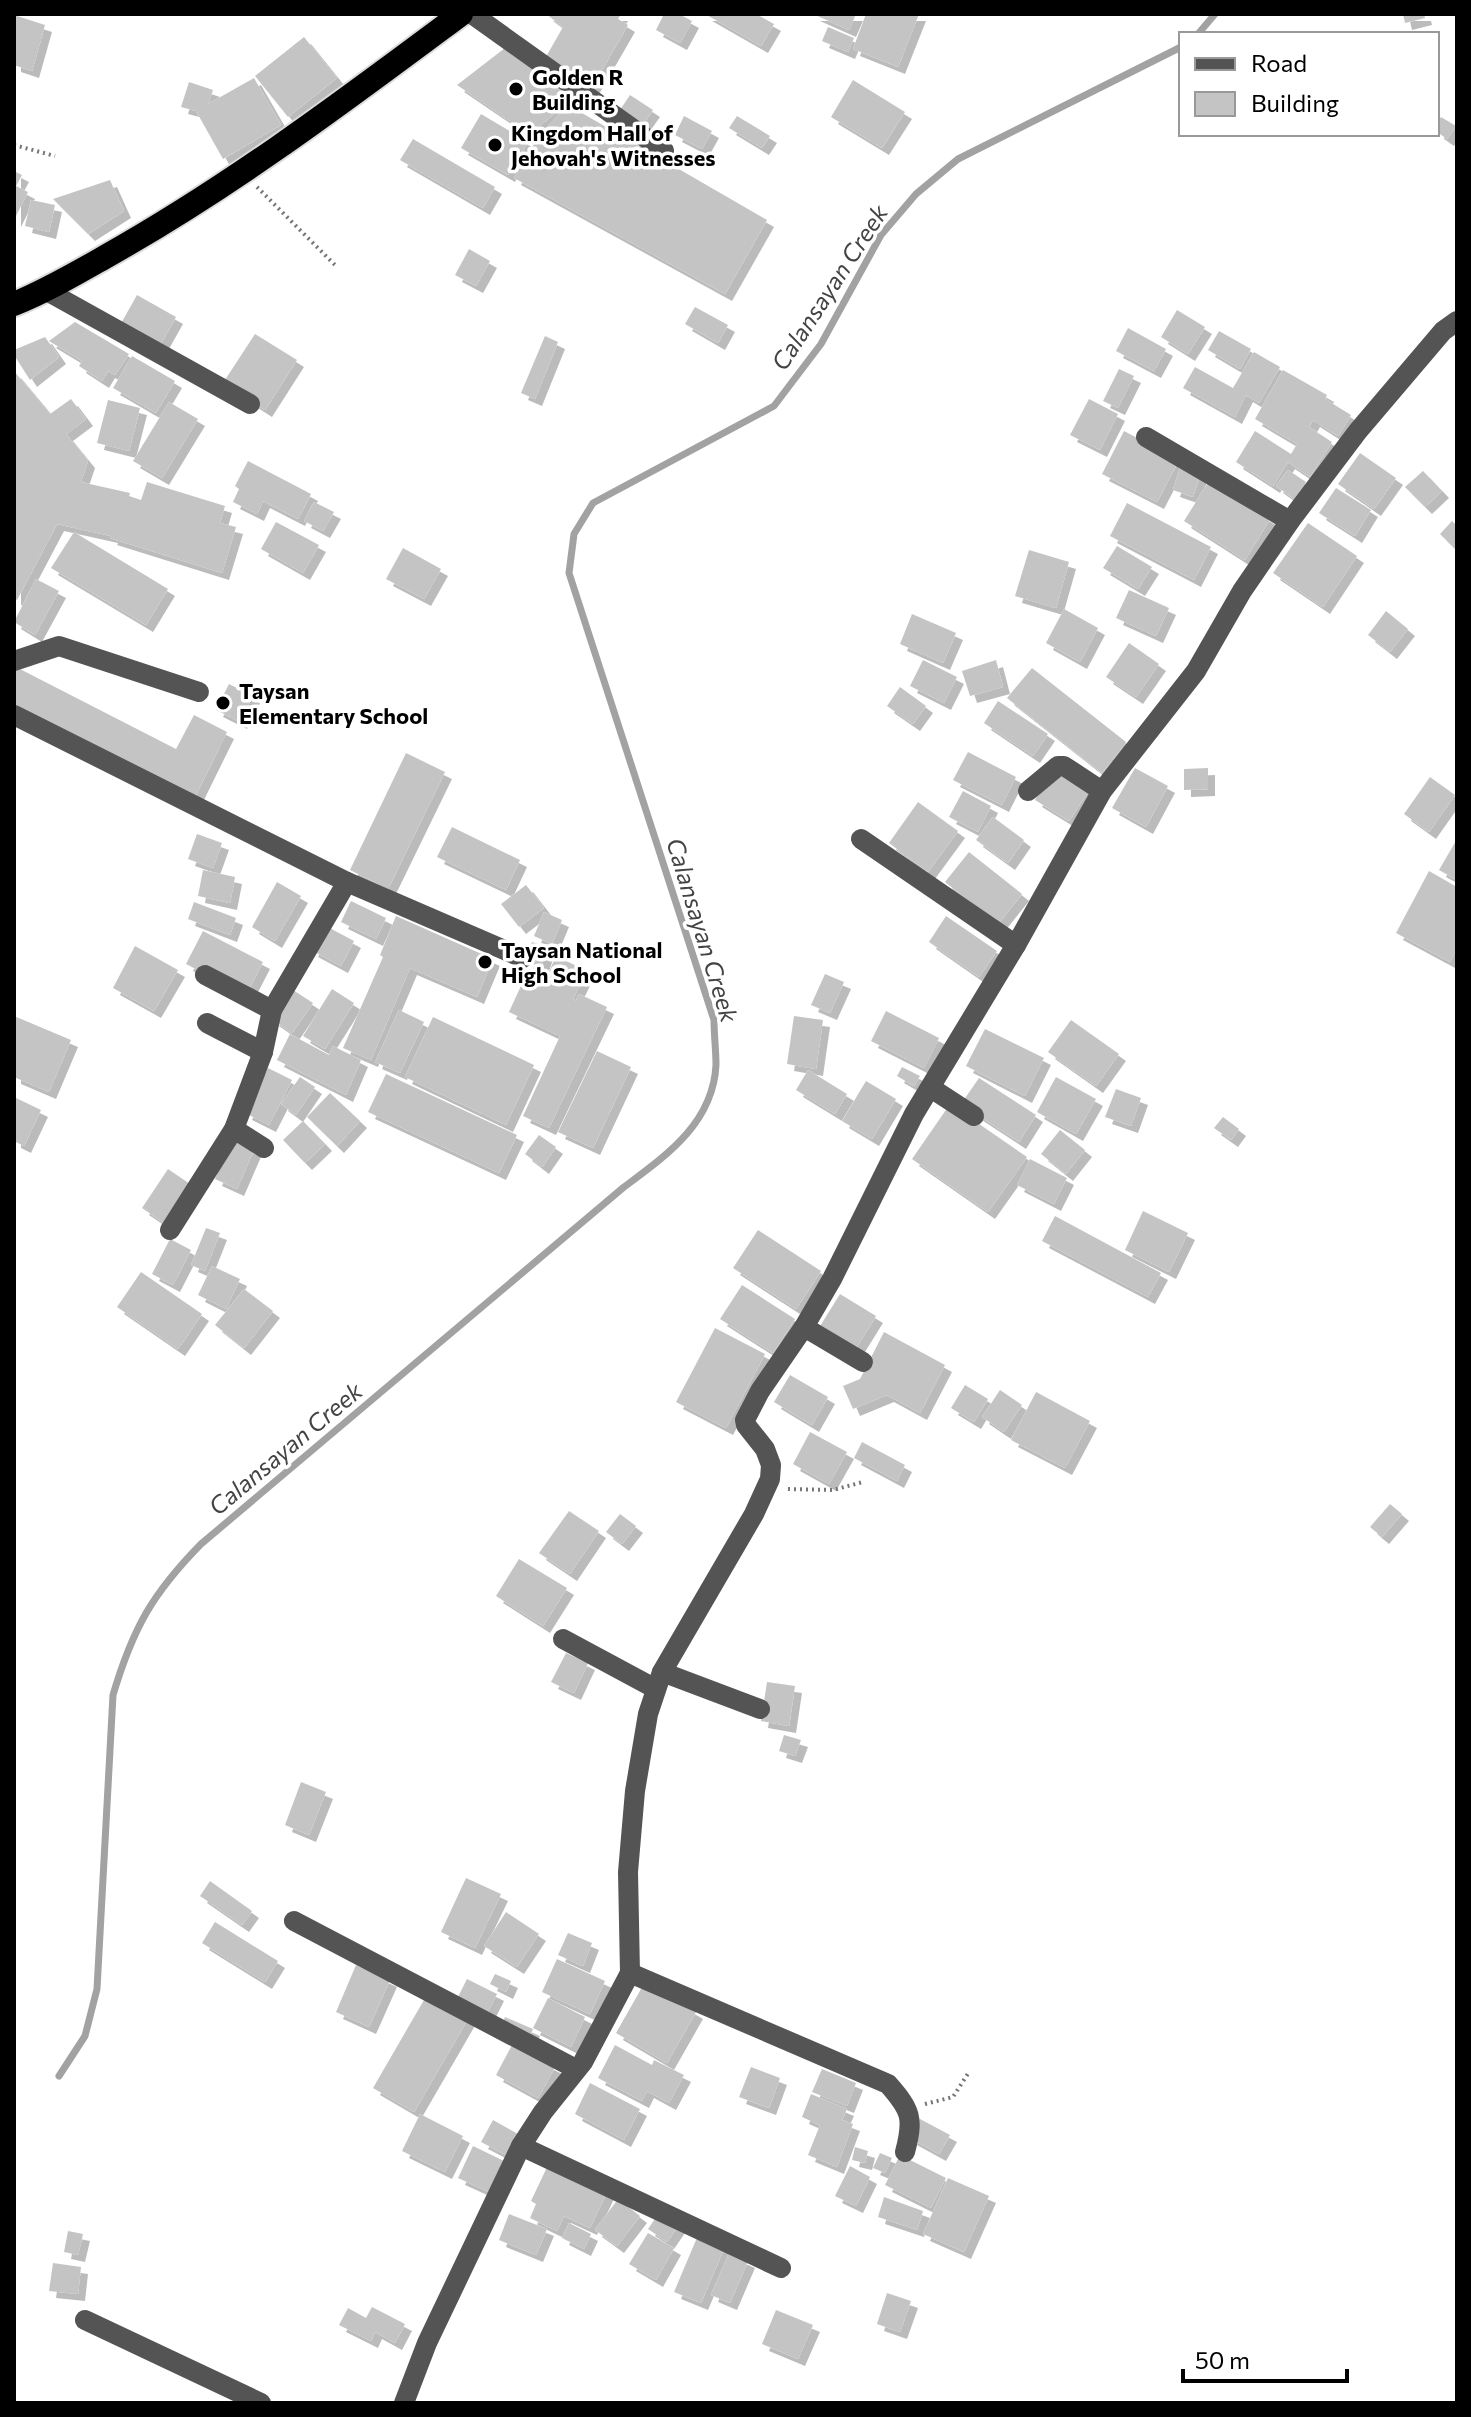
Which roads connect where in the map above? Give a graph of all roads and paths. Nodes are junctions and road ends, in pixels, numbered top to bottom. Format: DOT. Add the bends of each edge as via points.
graph roads {
  1 [pos="461,14"];
  2 [pos="472,14"];
  3 [pos="14,145"];
  4 [pos="664,151"];
  5 [pos="55,156"];
  6 [pos="243,173"];
  7 [pos="335,265"];
  8 [pos="47,291"];
  9 [pos="14,304"];
  10 [pos="1457,321"];
  11 [pos="250,404"];
  12 [pos="1146,437"];
  13 [pos="1290,521"];
  14 [pos="14,661"];
  15 [pos="199,692"];
  16 [pos="14,715"];
  17 [pos="1028,791"];
  18 [pos="1102,791"];
  19 [pos="861,839"];
  20 [pos="347,882"];
  21 [pos="1016,945"];
  22 [pos="523,958"];
  23 [pos="205,975"];
  24 [pos="272,1010"];
  25 [pos="207,1023"];
  26 [pos="263,1052"];
  27 [pos="931,1088"];
  28 [pos="974,1116"];
  29 [pos="234,1129"];
  30 [pos="264,1148"];
  31 [pos="170,1230"];
  32 [pos="804,1327"];
  33 [pos="863,1362"];
  34 [pos="863,1482"];
  35 [pos="765,1489"];
  36 [pos="563,1639"];
  37 [pos="659,1680"];
  38 [pos="760,1709"];
  39 [pos="294,1921"];
  40 [pos="630,1973"];
  41 [pos="576,2069"];
  42 [pos="969,2072"];
  43 [pos="906,2105"];
  44 [pos="521,2146"];
  45 [pos="905,2152"];
  46 [pos="781,2268"];
  47 [pos="85,2320"];
  48 [pos="261,2403"];
  49 [pos="404,2403"];
  1 -- 6 [label="highway"];
  2 -- 4 [label="street"];
  3 -- 5 [label="path"];
  6 -- 7 [label="path"];
  6 -- 8 [label="highway"];
  8 -- 9 [label="highway"];
  8 -- 11 [label="street"];
  10 -- 13 [label="street" via="1358,431"];
  12 -- 13 [label="street"];
  13 -- 18 [label="street" via="1196,671"];
  14 -- 15 [label="street" via="59,646"];
  16 -- 20 [label="street"];
  17 -- 18 [label="street" via="1064,766"];
  18 -- 21 [label="street"];
  19 -- 21 [label="street"];
  20 -- 22 [label="street"];
  20 -- 24 [label="street"];
  21 -- 27 [label="street"];
  23 -- 24 [label="street"];
  24 -- 26 [label="street"];
  25 -- 26 [label="street"];
  26 -- 29 [label="street"];
  27 -- 28 [label="street"];
  27 -- 32 [label="street"];
  29 -- 30 [label="street"];
  29 -- 31 [label="street"];
  32 -- 33 [label="street"];
  32 -- 35 [label="street" via="745,1420 771,1465"];
  34 -- 35 [label="path" via="833,1490"];
  35 -- 37 [label="street"];
  36 -- 37 [label="street"];
  37 -- 38 [label="street"];
  37 -- 40 [label="street" via="635,1791 628,1872"];
  39 -- 41 [label="street"];
  40 -- 41 [label="street"];
  40 -- 43 [label="street" via="888,2084"];
  41 -- 44 [label="street"];
  42 -- 43 [label="path" via="953,2097"];
  43 -- 45 [label="street" via="910,2132"];
  44 -- 46 [label="street"];
  44 -- 49 [label="street"];
  47 -- 48 [label="street"];
}
